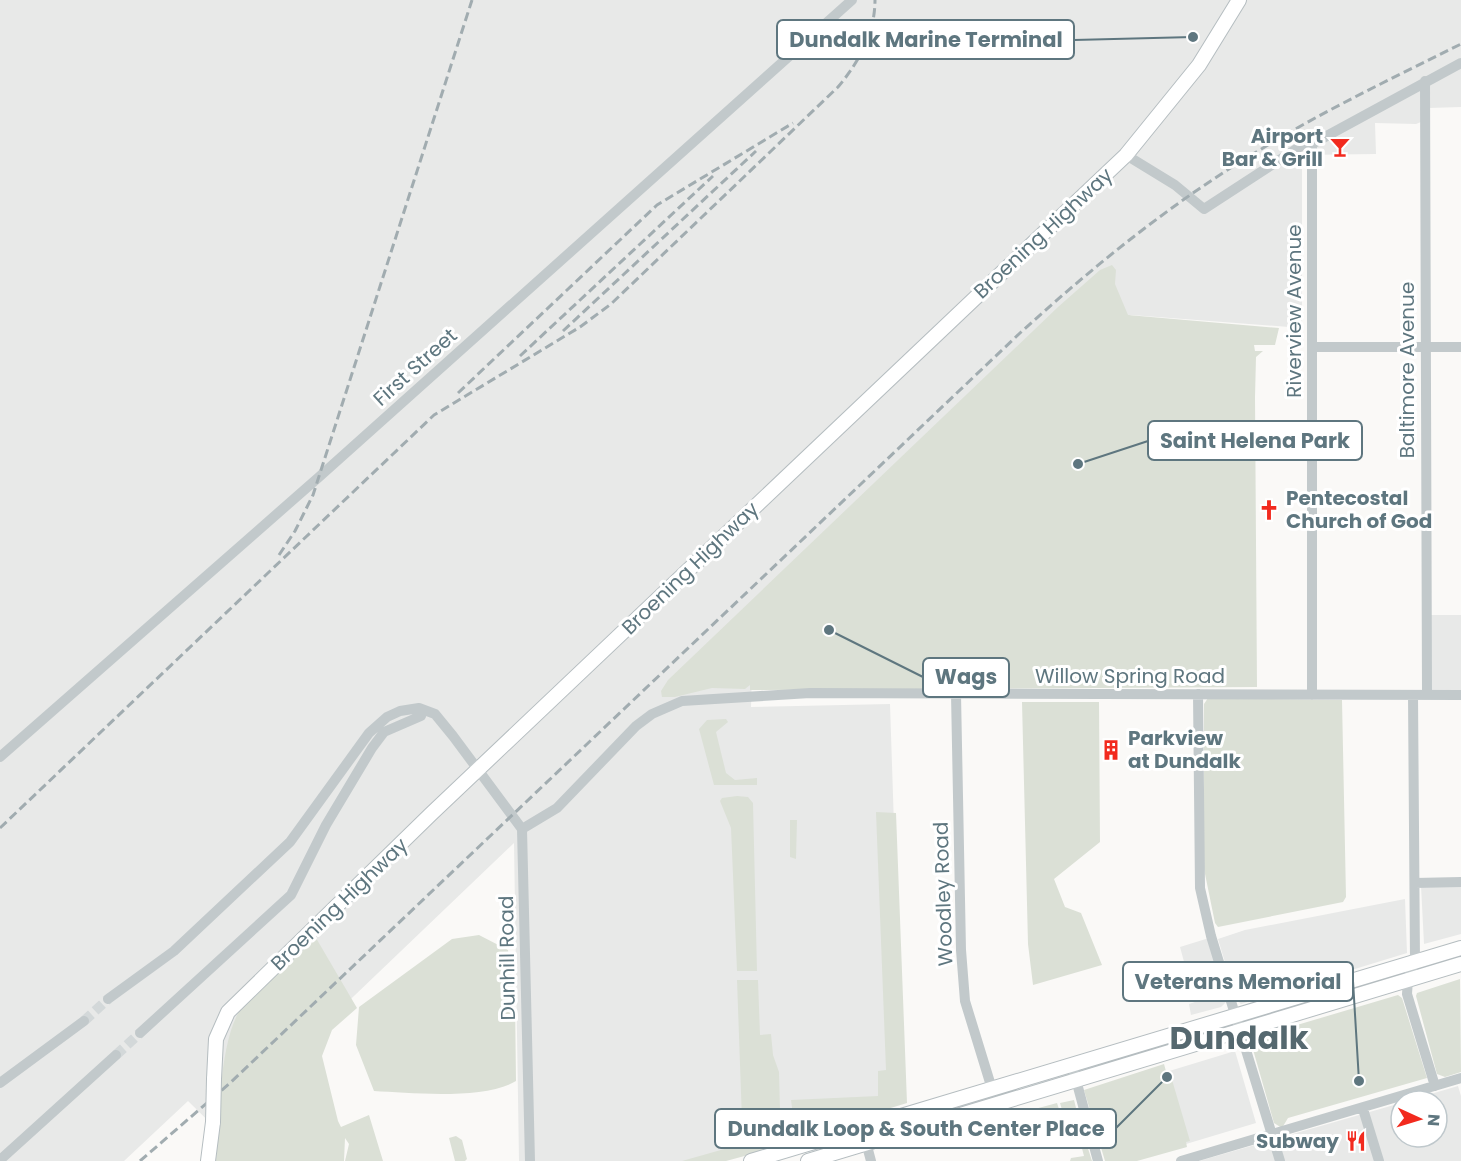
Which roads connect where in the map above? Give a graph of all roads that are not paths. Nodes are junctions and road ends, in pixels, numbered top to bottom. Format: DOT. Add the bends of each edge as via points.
graph roads {
  1 [pos="852,0"];
  2 [pos="1239,0"];
  3 [pos="1461,63"];
  4 [pos="1425,81"];
  5 [pos="1312,144"];
  6 [pos="1126,155"];
  7 [pos="1312,347"];
  8 [pos="1424,347"];
  9 [pos="1461,347"];
  10 [pos="956,694"];
  11 [pos="1198,694"];
  12 [pos="1312,695"];
  13 [pos="1413,695"];
  14 [pos="1427,695"];
  15 [pos="1461,695"];
  16 [pos="421,716"];
  17 [pos="0,757"];
  18 [pos="478,770"];
  19 [pos="522,829"];
  20 [pos="1461,882"];
  21 [pos="1415,883"];
  22 [pos="1461,948"];
  23 [pos="1415,961"];
  24 [pos="1461,964"];
  25 [pos="1408,979"];
  26 [pos="108,999"];
  27 [pos="1235,1014"];
  28 [pos="84,1021"];
  29 [pos="1240,1030"];
  30 [pos="140,1033"];
  31 [pos="116,1055"];
  32 [pos="1071,1065"];
  33 [pos="1076,1081"];
  34 [pos="1460,1082"];
  35 [pos="0,1083"];
  36 [pos="1435,1086"];
  37 [pos="992,1089"];
  38 [pos="1363,1109"];
  39 [pos="862,1127"];
  40 [pos="1273,1134"];
  41 [pos="866,1142"];
  42 [pos="0,1160"];
  43 [pos="208,1161"];
  44 [pos="530,1161"];
  45 [pos="751,1161"];
  46 [pos="808,1161"];
  47 [pos="871,1161"];
  48 [pos="1098,1161"];
  49 [pos="1181,1161"];
  50 [pos="1280,1161"];
  51 [pos="1379,1161"];
  1 -- 17 [label="street, First Street"];
  2 -- 6 [label="main road, Broening Highway" via="1199,65"];
  3 -- 4 [label="street"];
  4 -- 5 [label="street"];
  4 -- 8 [label="street, Baltimore Avenue"];
  5 -- 6 [label="street" via="1304,144 1204,209 1175,185"];
  5 -- 7 [label="street, Riverview Avenue"];
  6 -- 18 [label="main road, Broening Highway"];
  7 -- 8 [label="street"];
  7 -- 12 [label="street, Riverview Avenue"];
  8 -- 9 [label="street"];
  8 -- 14 [label="street, Baltimore Avenue"];
  10 -- 11 [label="street, Willow Spring Road"];
  10 -- 19 [label="street, Willow Spring Road" via="810,693 682,701 636,726 557,808"];
  10 -- 37 [label="street, Woodley Road" via="965,1001"];
  11 -- 12 [label="street, Willow Spring Road"];
  11 -- 27 [label="street" via="1200,888"];
  12 -- 13 [label="street, Willow Spring Road"];
  13 -- 14 [label="street, Willow Spring Road"];
  13 -- 21 [label="street"];
  14 -- 15 [label="street, Willow Spring Road"];
  16 -- 30 [label="street" via="384,732 372,747 291,895"];
  18 -- 19 [label="street"];
  18 -- 26 [label="street" via="435,714 419,708 387,717 369,733 290,842 174,951"];
  18 -- 43 [label="main road, Broening Highway, bridge" via="228,1012 216,1039"];
  19 -- 44 [label="street, Dunhill Road"];
  20 -- 21 [label="street"];
  21 -- 23 [label="street"];
  22 -- 23 [label="main road"];
  23 -- 25 [label="street"];
  23 -- 27 [label="main road"];
  24 -- 25 [label="main road"];
  25 -- 29 [label="main road"];
  25 -- 36 [label="street" via="1407,994"];
  27 -- 29 [label="street"];
  27 -- 32 [label="main road"];
  28 -- 35 [label="street"];
  29 -- 33 [label="main road"];
  29 -- 40 [label="street"];
  31 -- 42 [label="street"];
  32 -- 33 [label="street"];
  32 -- 37 [label="main road"];
  33 -- 41 [label="main road"];
  33 -- 48 [label="street"];
  34 -- 36 [label="street"];
  36 -- 38 [label="street"];
  37 -- 39 [label="main road"];
  38 -- 40 [label="street"];
  38 -- 51 [label="street"];
  39 -- 41 [label="street"];
  39 -- 45 [label="main road"];
  40 -- 49 [label="street"];
  40 -- 50 [label="street"];
  41 -- 46 [label="main road"];
  41 -- 47 [label="street"];
}
